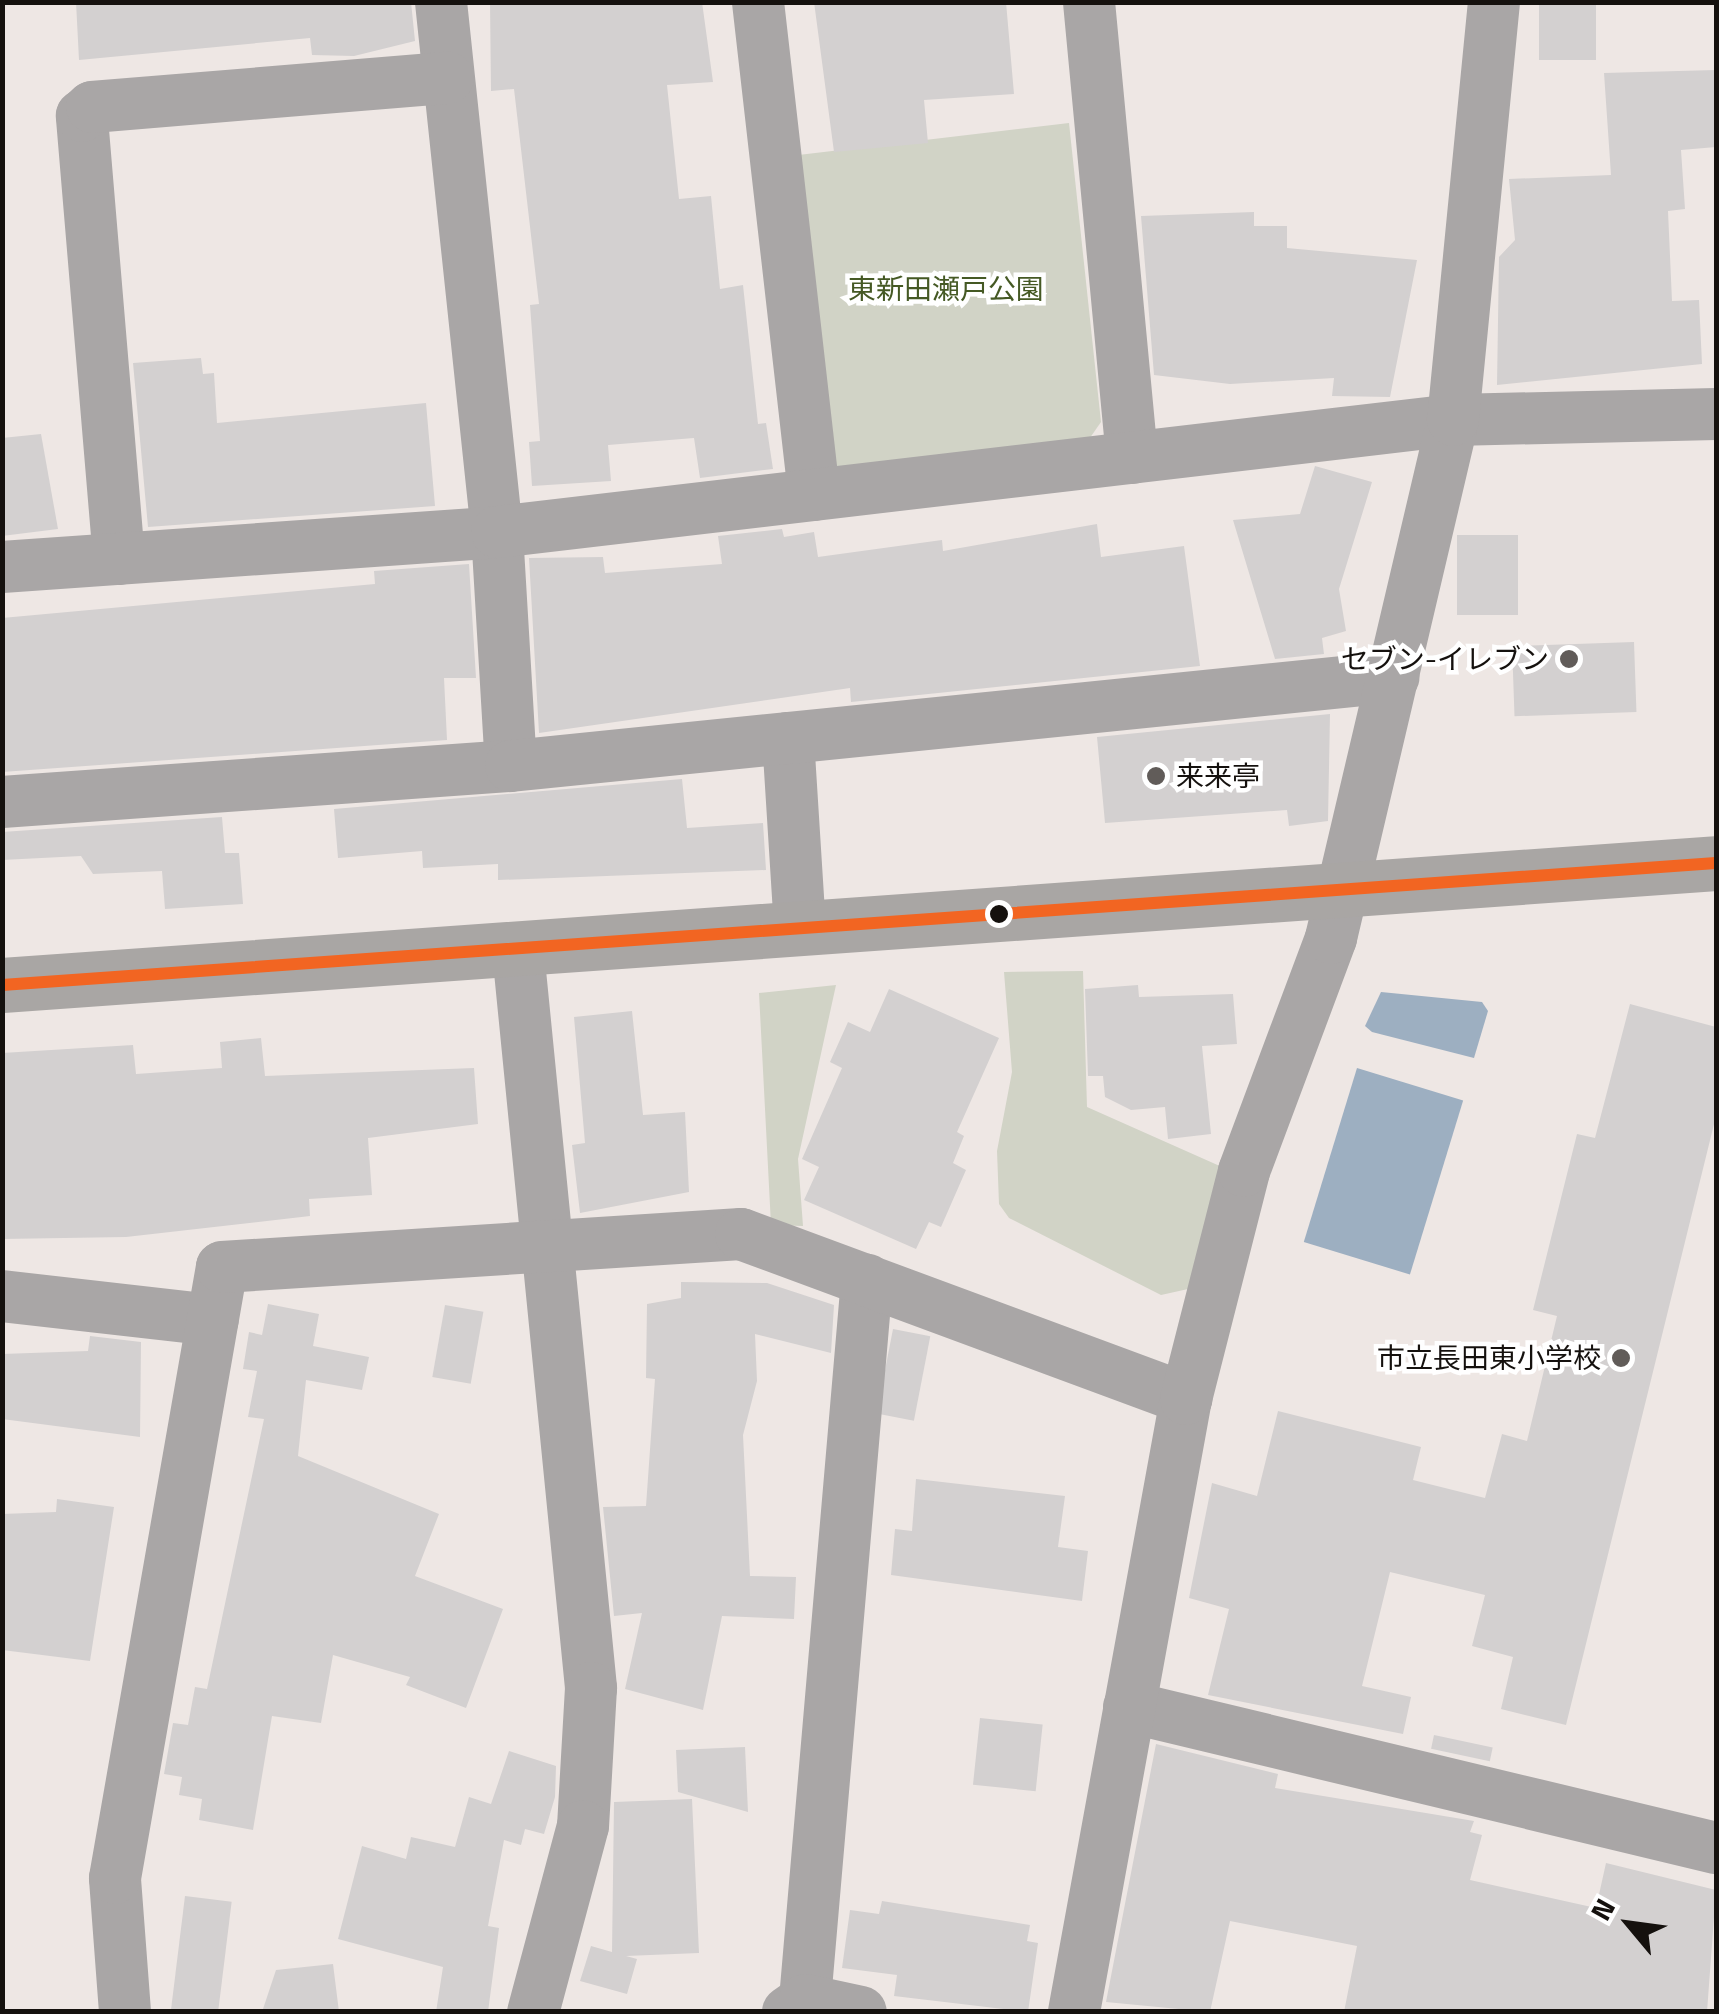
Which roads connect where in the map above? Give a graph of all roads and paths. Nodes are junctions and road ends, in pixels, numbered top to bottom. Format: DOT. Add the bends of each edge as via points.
graph roads {
  1 [pos="441,2"];
  2 [pos="758,2"];
  3 [pos="1089,2"];
  4 [pos="1494,2"];
  5 [pos="448,78"];
  6 [pos="1716,414"];
  7 [pos="1453,420"];
  8 [pos="1132,458"];
  9 [pos="814,496"];
  10 [pos="497,532"];
  11 [pos="119,559"];
  12 [pos="2,567"];
  13 [pos="1394,677"];
  14 [pos="788,738"];
  15 [pos="510,766"];
  16 [pos="2,802"];
  17 [pos="1716,863"];
  18 [pos="1344,890"];
  19 [pos="800,930"];
  20 [pos="518,951"];
  21 [pos="2,985"];
  22 [pos="549,1252"];
  23 [pos="867,1280"];
  24 [pos="2,1296"];
  25 [pos="213,1320"];
  26 [pos="1186,1399"];
  27 [pos="1129,1707"];
  28 [pos="1716,1848"];
  29 [pos="796,2006"];
  30 [pos="125,2012"];
  31 [pos="533,2012"];
  32 [pos="861,2012"];
  33 [pos="1074,2012"];
  1 -- 5 [label="street"];
  2 -- 9 [label="street"];
  3 -- 8 [label="street"];
  4 -- 7 [label="street"];
  5 -- 10 [label="street"];
  5 -- 11 [label="street" via="92,107 82,116"];
  6 -- 7 [label="street"];
  7 -- 8 [label="street"];
  7 -- 13 [label="street"];
  8 -- 9 [label="street"];
  9 -- 10 [label="street"];
  10 -- 11 [label="street"];
  10 -- 15 [label="street"];
  11 -- 12 [label="street"];
  13 -- 14 [label="street"];
  13 -- 18 [label="street"];
  14 -- 15 [label="street"];
  14 -- 19 [label="street"];
  15 -- 16 [label="street"];
  17 -- 18 [label="street"];
  18 -- 19 [label="street"];
  18 -- 26 [label="street" via="1244,1171"];
  19 -- 20 [label="street"];
  20 -- 21 [label="street"];
  20 -- 22 [label="street"];
  22 -- 23 [label="street" via="741,1234"];
  22 -- 25 [label="street" via="222,1267"];
  22 -- 31 [label="street" via="591,1688 584,1826"];
  23 -- 26 [label="street"];
  23 -- 29 [label="street"];
  24 -- 25 [label="street"];
  25 -- 30 [label="street" via="115,1878"];
  26 -- 27 [label="street"];
  27 -- 28 [label="street"];
  27 -- 33 [label="street"];
  29 -- 32 [label="street"];
}
